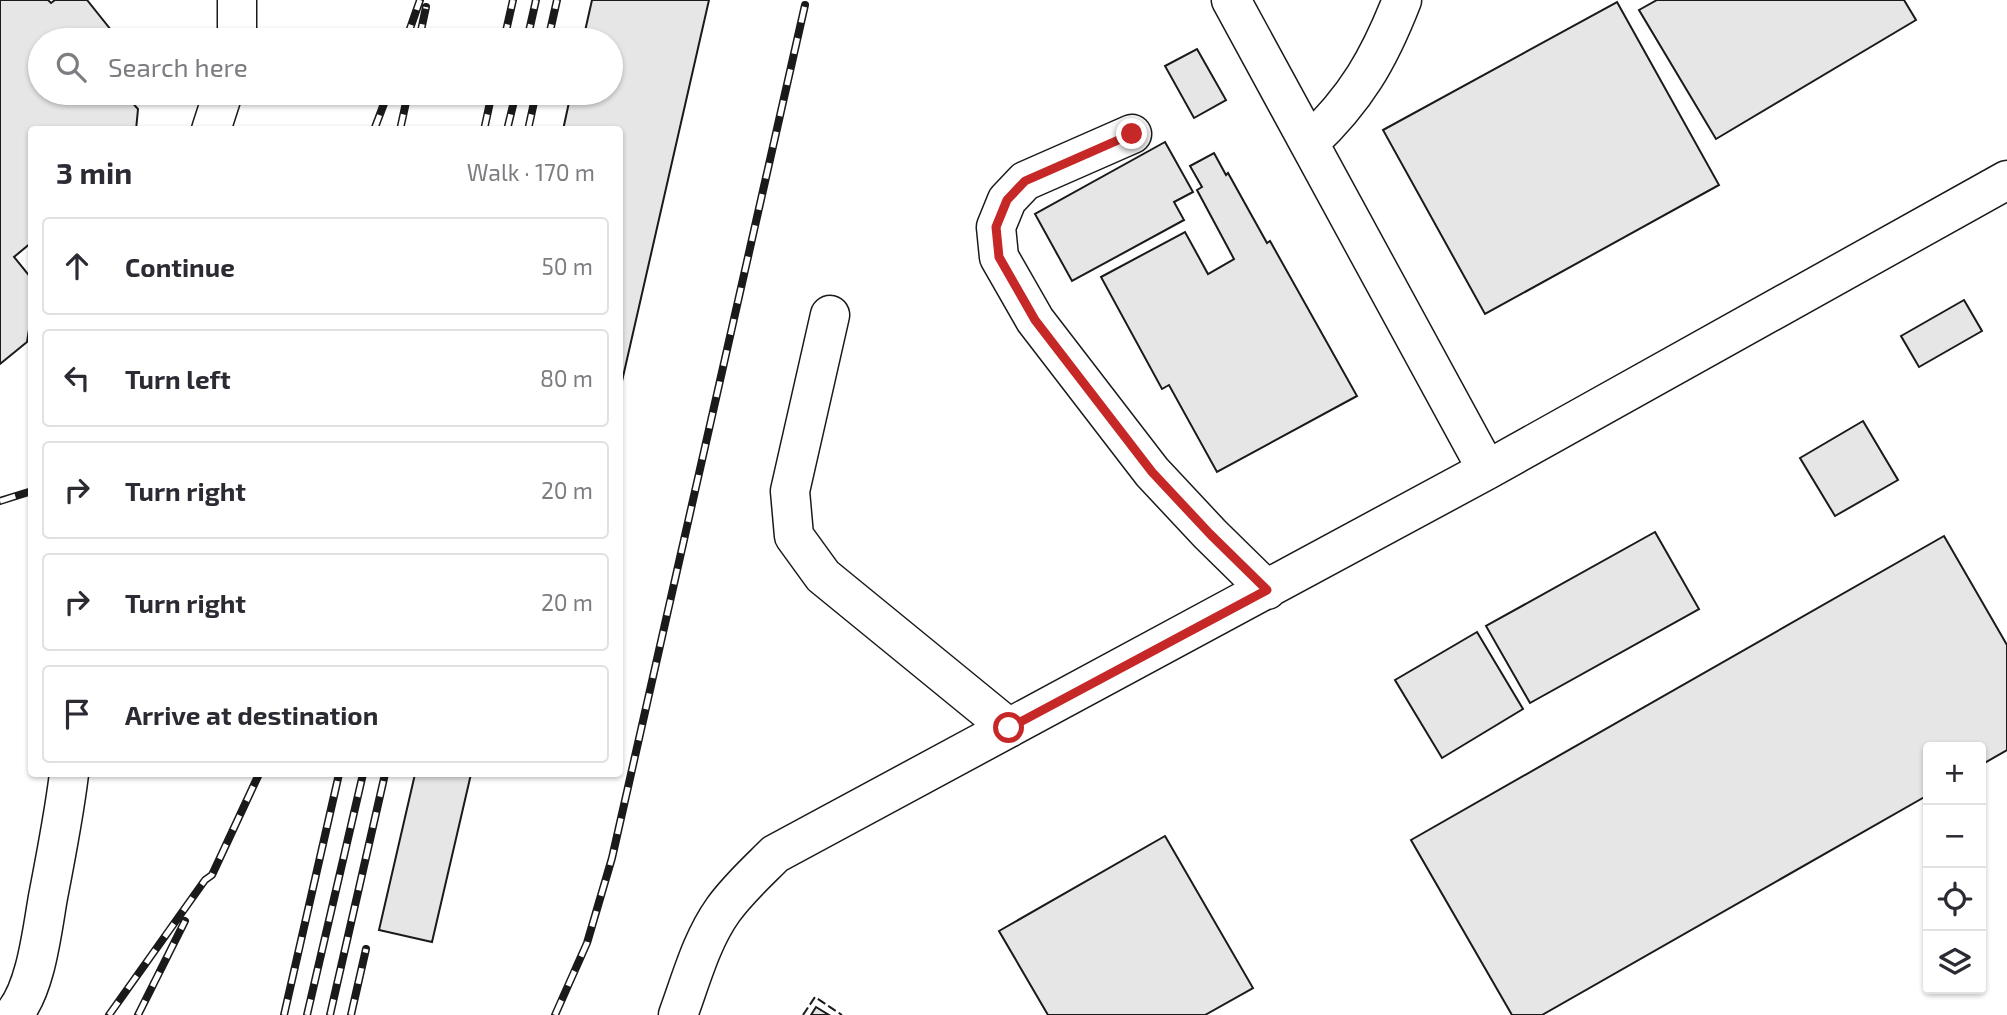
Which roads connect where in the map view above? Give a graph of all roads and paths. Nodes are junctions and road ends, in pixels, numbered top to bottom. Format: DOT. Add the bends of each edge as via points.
graph roads {
  1 [pos="237,0"];
  2 [pos="1231,0"];
  3 [pos="1402,0"];
  4 [pos="237,28"];
  5 [pos="219,105"];
  6 [pos="212,126"];
  7 [pos="1132,134"];
  8 [pos="1309,144"];
  9 [pos="2007,180"];
  10 [pos="830,315"];
  11 [pos="1487,470"];
  12 [pos="1267,590"];
  13 [pos="1009,728"];
  14 [pos="69,777"];
  15 [pos="13,1015"];
  16 [pos="678,1015"];
  1 -- 4 [label="street"];
  2 -- 8 [label="street"];
  3 -- 8 [label="street" via="1359,88"];
  5 -- 6 [label="street"];
  7 -- 12 [label="street" via="1025,181 1007,200 996,227 999,257 1035,320 1152,472"];
  8 -- 11 [label="street"];
  9 -- 11 [label="street"];
  10 -- 13 [label="street" via="790,491 794,536 823,576"];
  11 -- 12 [label="street"];
  12 -- 13 [label="street"];
  13 -- 16 [label="street" via="775,854 723,911 703,946"];
  14 -- 15 [label="street" via="34,971"];
}
